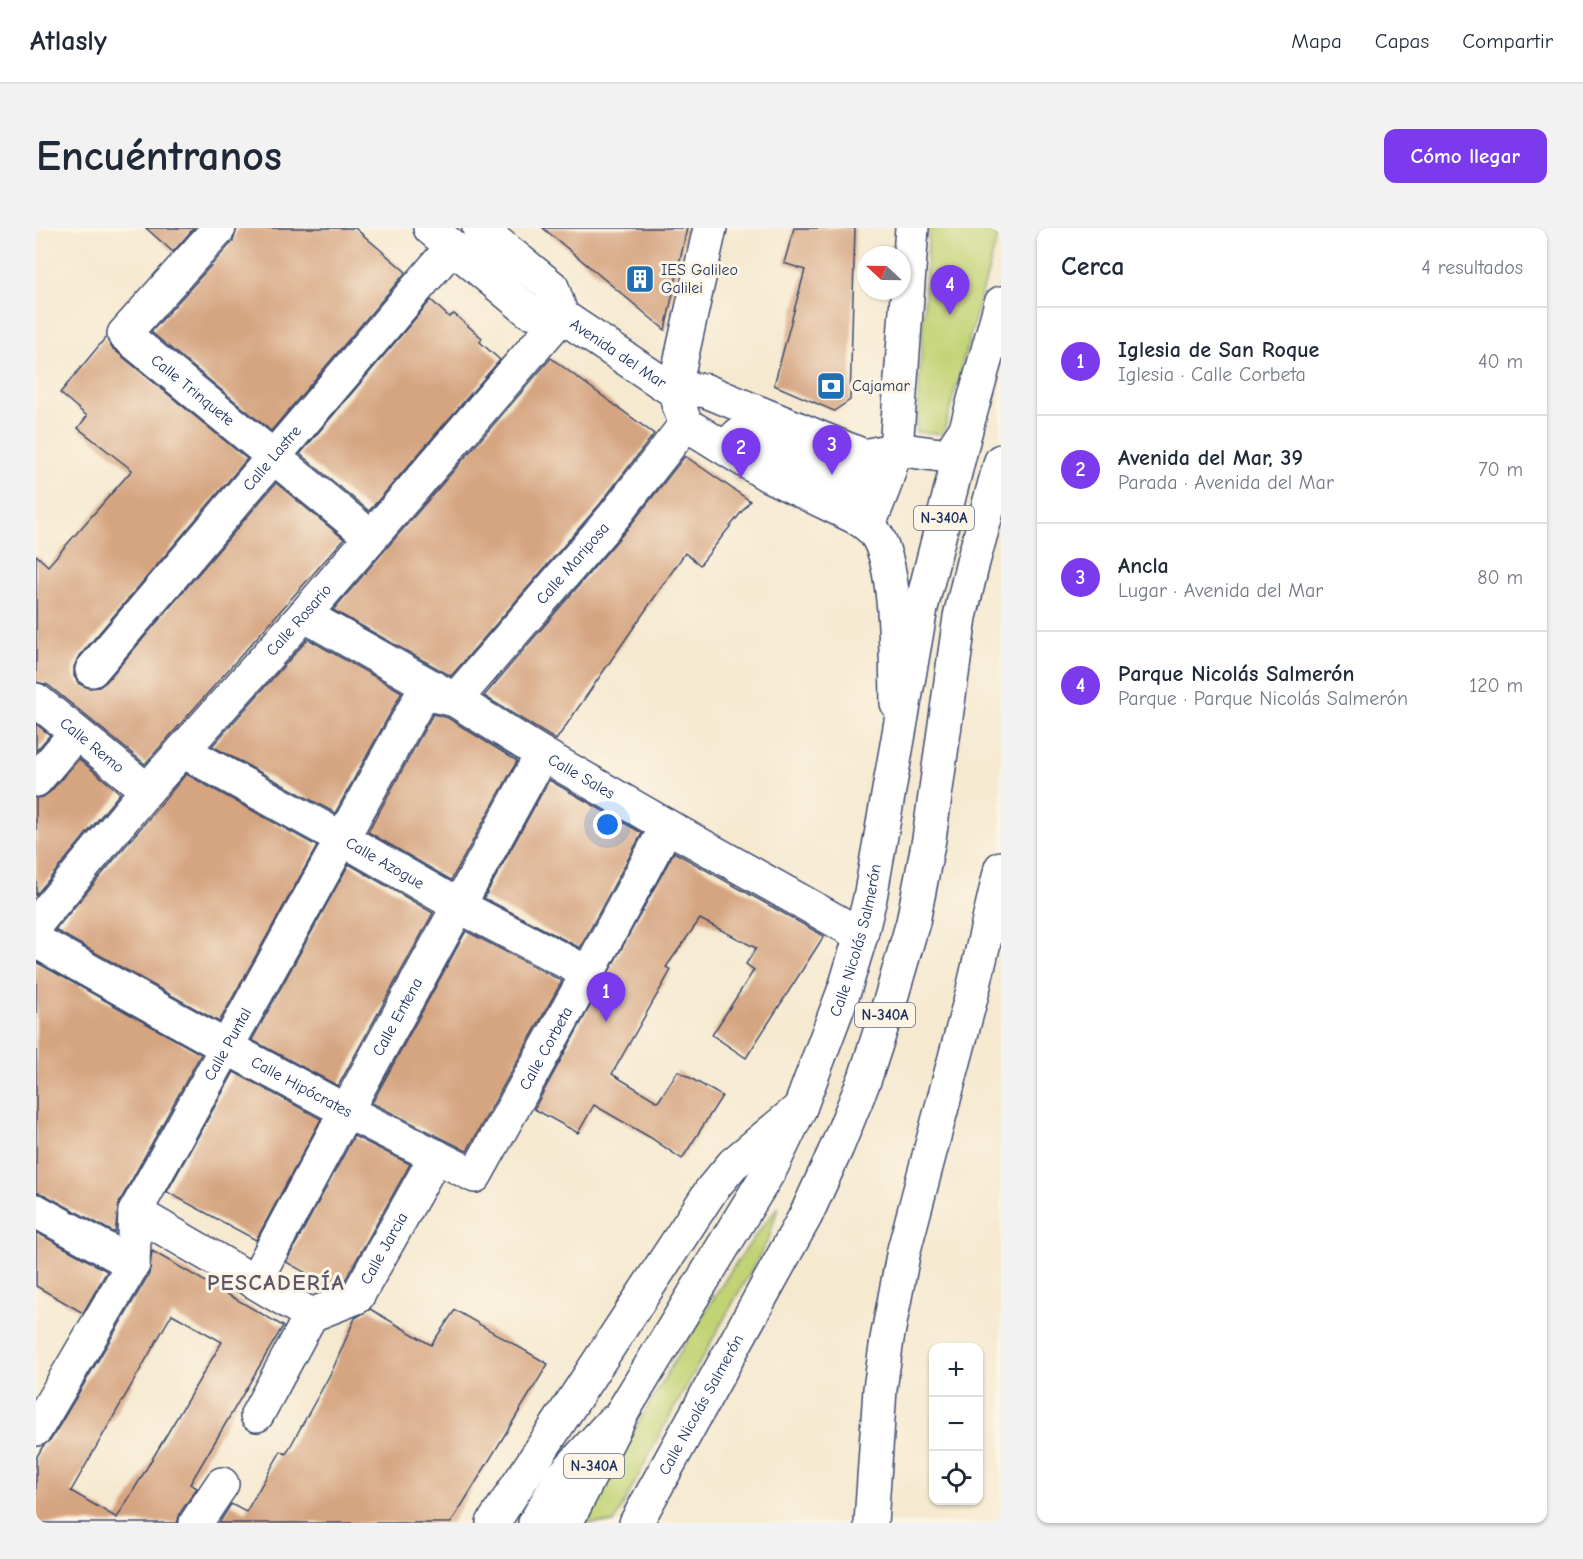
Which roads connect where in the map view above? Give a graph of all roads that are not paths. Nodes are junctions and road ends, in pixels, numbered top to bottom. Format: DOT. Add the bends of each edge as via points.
graph roads {
  1 [pos="219,228"];
  2 [pos="479,228"];
  3 [pos="710,228"];
  4 [pos="912,228"];
  5 [pos="441,237"];
  6 [pos="1001,303"];
  7 [pos="562,316"];
  8 [pos="674,391"];
  9 [pos="686,424"];
  10 [pos="966,429"];
  11 [pos="896,449"];
  12 [pos="274,458"];
  13 [pos="1001,461"];
  14 [pos="857,518"];
  15 [pos="371,537"];
  16 [pos="304,615"];
  17 [pos="92,670"];
  18 [pos="36,700"];
  19 [pos="455,700"];
  20 [pos="76,733"];
  21 [pos="897,735"];
  22 [pos="183,752"];
  23 [pos="542,754"];
  24 [pos="36,780"];
  25 [pos="147,790"];
  26 [pos="667,826"];
  27 [pos="344,839"];
  28 [pos="1001,868"];
  29 [pos="459,906"];
  30 [pos="36,924"];
  31 [pos="861,936"];
  32 [pos="36,941"];
  33 [pos="588,973"];
  34 [pos="226,1047"];
  35 [pos="800,1108"];
  36 [pos="346,1111"];
  37 [pos="436,1156"];
  38 [pos="475,1176"];
  39 [pos="36,1211"];
  40 [pos="135,1212"];
  41 [pos="133,1264"];
  42 [pos="255,1281"];
  43 [pos="310,1315"];
  44 [pos="622,1410"];
  45 [pos="256,1415"];
  46 [pos="36,1429"];
  47 [pos="222,1484"];
  48 [pos="196,1523"];
  49 [pos="493,1523"];
  50 [pos="535,1523"];
  51 [pos="566,1523"];
  52 [pos="636,1523"];
  53 [pos="871,1523"];
  1 -- 12 [label="main road, Calle Trinquete" via="124,334"];
  2 -- 7 [label="main road, Avenida del Mar" via="552,287"];
  3 -- 8 [label="main road"];
  4 -- 11 [label="main road"];
  5 -- 7 [label="main road, Avenida del Mar" via="529,311"];
  5 -- 12 [label="main road, Calle Lastre"];
  6 -- 10 [label="main road, Calle Nicolás Salmerón / N-340A"];
  7 -- 8 [label="main road, Avenida del Mar"];
  7 -- 15 [label="main road, Calle Rosario"];
  8 -- 9 [label="main road, Avenida del Mar"];
  8 -- 11 [label="main road, Avenida del Mar" via="704,390 864,456"];
  9 -- 14 [label="main road" via="768,475"];
  9 -- 19 [label="main road, Calle Mariposa" via="614,516"];
  10 -- 11 [label="main road" via="948,456"];
  10 -- 21 [label="main road, Calle Nicolás Salmerón / N-340A" via="921,608"];
  11 -- 14 [label="main road" via="872,517"];
  12 -- 15 [label="main road, Calle Trinquete"];
  12 -- 17 [label="main road, Calle Lastre"];
  13 -- 52 [label="main road, Calle Nicolás Salmerón / N-340A" via="960,617 913,922 865,1078 806,1215"];
  14 -- 21 [label="main road" via="877,535 888,569 894,607"];
  15 -- 16 [label="main road, Calle Rosario"];
  16 -- 19 [label="main road, Calle Sales"];
  16 -- 22 [label="main road, Calle Rosario"];
  18 -- 20 [label="main road, Calle Remo"];
  19 -- 23 [label="main road, Calle Sales"];
  19 -- 27 [label="main road, Calle Puntal" via="423,693"];
  20 -- 24 [label="main road"];
  20 -- 25 [label="main road, Calle Remo"];
  21 -- 31 [label="main road, Calle Nicolás Salmerón / N-340A"];
  22 -- 25 [label="main road, Calle Rosario"];
  22 -- 27 [label="main road, Calle Azogue"];
  23 -- 26 [label="main road, Calle Sales"];
  23 -- 29 [label="main road, Calle Entena"];
  25 -- 30 [label="main road, Calle Rosario"];
  26 -- 31 [label="main road, Calle Sales"];
  26 -- 33 [label="main road, Calle Corbeta"];
  27 -- 29 [label="main road, Calle Azogue"];
  27 -- 34 [label="main road, Calle Puntal"];
  28 -- 53 [label="main road" via="974,990 902,1261 879,1389"];
  29 -- 33 [label="main road, Calle Azogue"];
  29 -- 36 [label="main road, Calle Entena"];
  31 -- 35 [label="main road, Calle Nicolás Salmerón / N-340A"];
  32 -- 34 [label="main road, Calle Hipócrates"];
  33 -- 38 [label="main road, Calle Corbeta"];
  34 -- 36 [label="main road, Calle Hipócrates"];
  34 -- 40 [label="main road, Calle Puntal"];
  35 -- 44 [label="main road, Calle Nicolás Salmerón / N-340A" via="771,1168"];
  35 -- 49 [label="main road" via="740,1158 712,1189"];
  36 -- 37 [label="main road, Calle Hipócrates"];
  36 -- 42 [label="main road, Calle Entena"];
  37 -- 38 [label="main road, Calle Hipócrates"];
  37 -- 43 [label="main road, Calle Jarcia" via="357,1297"];
  39 -- 41 [label="main road"];
  40 -- 41 [label="main road, Calle Puntal"];
  40 -- 42 [label="main road"];
  41 -- 46 [label="main road, Calle Puntal"];
  42 -- 43 [label="main road"];
  43 -- 45 [label="main road"];
  44 -- 50 [label="main road" via="561,1478"];
  44 -- 51 [label="main road, Calle Nicolás Salmerón / N-340A"];
  47 -- 48 [label="main road"];
}
